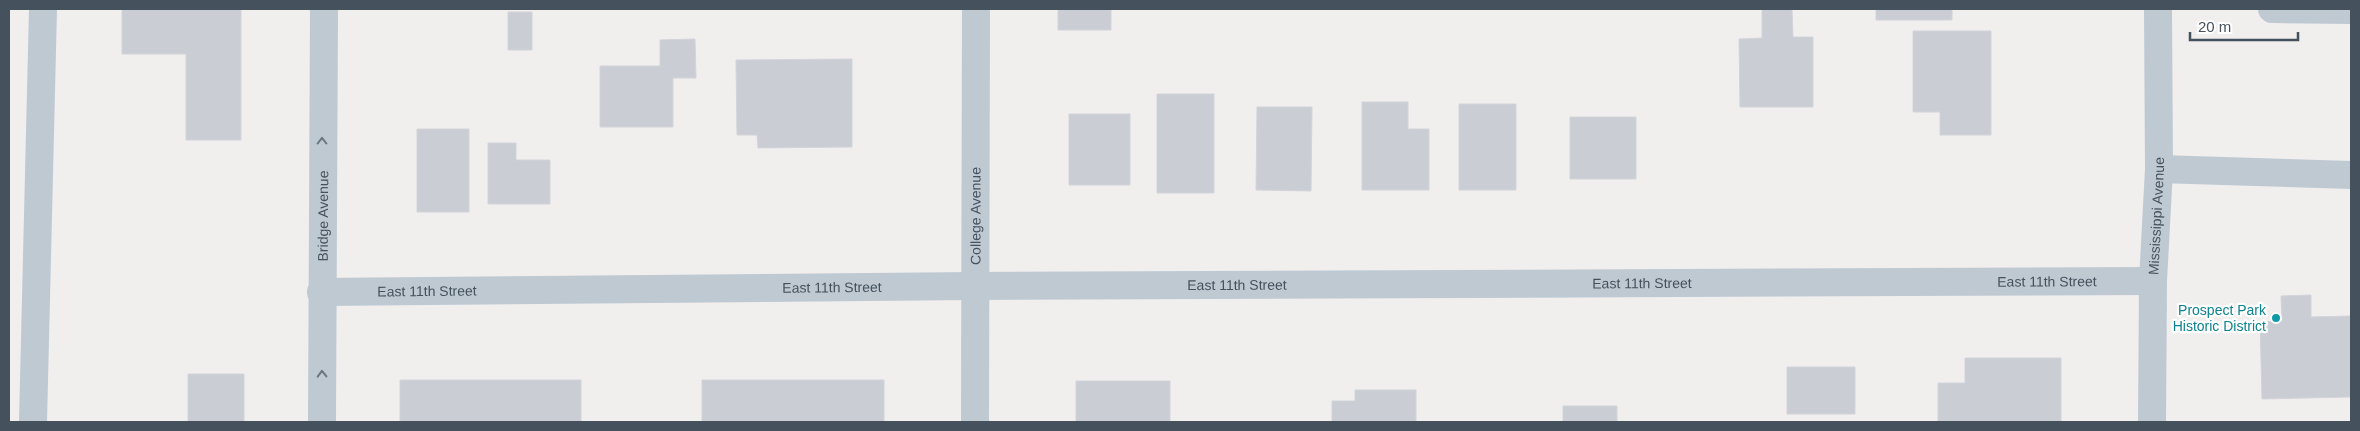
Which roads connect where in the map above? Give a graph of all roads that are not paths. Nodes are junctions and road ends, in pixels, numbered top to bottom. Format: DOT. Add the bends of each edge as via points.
graph roads {
  1 [pos="43,9"];
  2 [pos="324,9"];
  3 [pos="976,9"];
  4 [pos="2158,9"];
  5 [pos="2272,9"];
  6 [pos="2351,10"];
  7 [pos="2159,169"];
  8 [pos="2351,175"];
  9 [pos="2153,281"];
  10 [pos="975,286"];
  11 [pos="321,292"];
  12 [pos="33,422"];
  13 [pos="322,422"];
  14 [pos="975,422"];
  15 [pos="2152,422"];
  1 -- 12 [label="street"];
  11 -- 2 [label="street, Bridge Avenue, one-way"];
  3 -- 10 [label="street, College Avenue"];
  4 -- 7 [label="street, Mississippi Avenue"];
  5 -- 6 [label="street"];
  7 -- 8 [label="street"];
  7 -- 9 [label="street, Mississippi Avenue"];
  9 -- 10 [label="street, East 11th Street"];
  9 -- 15 [label="street, Mississippi Avenue"];
  10 -- 11 [label="street, East 11th Street"];
  10 -- 14 [label="street, College Avenue"];
  13 -- 11 [label="street, Bridge Avenue, one-way"];
}
